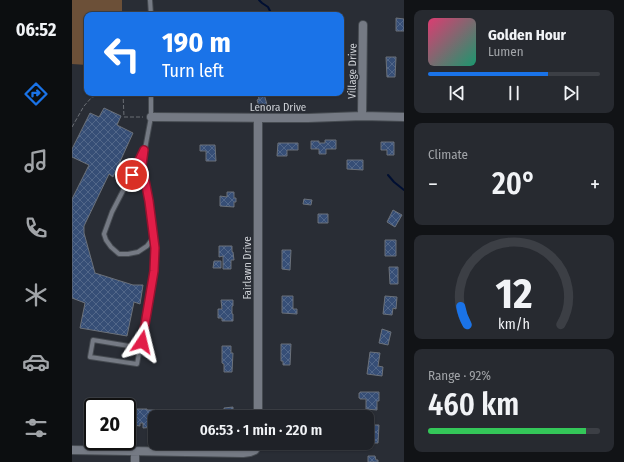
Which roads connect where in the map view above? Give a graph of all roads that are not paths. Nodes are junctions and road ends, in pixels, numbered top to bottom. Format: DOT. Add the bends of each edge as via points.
graph roads {
  1 [pos="150,0"];
  2 [pos="150,12"];
  3 [pos="363,25"];
  4 [pos="151,96"];
  5 [pos="362,116"];
  6 [pos="404,116"];
  7 [pos="151,117"];
  8 [pos="258,118"];
  9 [pos="144,150"];
  10 [pos="153,238"];
  11 [pos="141,348"];
  12 [pos="258,410"];
  13 [pos="72,450"];
  14 [pos="252,450"];
  15 [pos="135,452"];
  16 [pos="136,462"];
  1 -- 2 [label="lane"];
  3 -- 5 [label="street, Village Drive"];
  4 -- 7 [label="lane"];
  5 -- 6 [label="street, Lenora Drive"];
  5 -- 8 [label="street, Lenora Drive"];
  7 -- 8 [label="street, Lenora Drive"];
  7 -- 9 [label="lane"];
  8 -- 12 [label="street, Fairlawn Drive"];
  9 -- 10 [label="lane" via="142,165"];
  9 -- 10 [label="lane" via="112,212 104,234 111,248 118,254 138,252"];
  10 -- 11 [label="lane" via="154,271"];
  11 -- 11 [label="lane" via="137,364 90,358 93,340"];
  13 -- 15 [label="street"];
  14 -- 15 [label="street"];
  15 -- 16 [label="street"];
}
